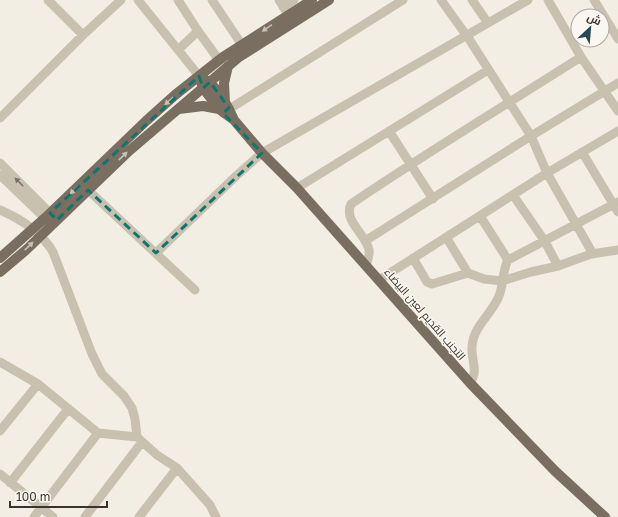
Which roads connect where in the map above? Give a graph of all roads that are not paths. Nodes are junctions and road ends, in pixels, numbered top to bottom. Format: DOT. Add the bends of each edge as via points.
graph roads {
  1 [pos="48,0"];
  2 [pos="121,0"];
  3 [pos="138,0"];
  4 [pos="178,0"];
  5 [pos="212,0"];
  6 [pos="294,0"];
  7 [pos="310,0"];
  8 [pos="329,0"];
  9 [pos="403,0"];
  10 [pos="442,0"];
  11 [pos="472,0"];
  12 [pos="528,0"];
  13 [pos="548,0"];
  14 [pos="598,1"];
  15 [pos="283,7"];
  16 [pos="488,23"];
  17 [pos="198,31"];
  18 [pos="83,36"];
  19 [pos="466,36"];
  20 [pos="618,38"];
  21 [pos="242,45"];
  22 [pos="178,50"];
  23 [pos="581,57"];
  24 [pos="219,60"];
  25 [pos="228,66"];
  26 [pos="488,70"];
  27 [pos="199,76"];
  28 [pos="618,83"];
  29 [pos="206,85"];
  30 [pos="605,91"];
  31 [pos="509,103"];
  32 [pos="224,108"];
  33 [pos="178,109"];
  34 [pos="618,111"];
  35 [pos="0,118"];
  36 [pos="389,131"];
  37 [pos="618,131"];
  38 [pos="531,136"];
  39 [pos="582,152"];
  40 [pos="262,154"];
  41 [pos="0,163"];
  42 [pos="410,164"];
  43 [pos="547,173"];
  44 [pos="0,175"];
  45 [pos="297,188"];
  46 [pos="88,190"];
  47 [pos="513,195"];
  48 [pos="433,199"];
  49 [pos="616,206"];
  50 [pos="0,210"];
  51 [pos="480,216"];
  52 [pos="51,219"];
  53 [pos="577,224"];
  54 [pos="37,232"];
  55 [pos="446,237"];
  56 [pos="544,240"];
  57 [pos="365,241"];
  58 [pos="618,250"];
  59 [pos="156,253"];
  60 [pos="593,254"];
  61 [pos="0,258"];
  62 [pos="413,258"];
  63 [pos="508,260"];
  64 [pos="366,265"];
  65 [pos="558,266"];
  66 [pos="0,272"];
  67 [pos="468,274"];
  68 [pos="379,280"];
  69 [pos="502,281"];
  70 [pos="196,290"];
  71 [pos="0,362"];
  72 [pos="470,383"];
  73 [pos="38,384"];
  74 [pos="68,409"];
  75 [pos="1,426"];
  76 [pos="98,433"];
  77 [pos="139,440"];
  78 [pos="177,468"];
  79 [pos="0,474"];
  80 [pos="10,483"];
  81 [pos="41,508"];
  82 [pos="34,517"];
  83 [pos="53,517"];
  84 [pos="85,517"];
  85 [pos="139,517"];
  86 [pos="216,517"];
  87 [pos="605,517"];
  1 -- 18 [label="street"];
  2 -- 18 [label="street"];
  3 -- 22 [label="street"];
  4 -- 17 [label="street"];
  5 -- 21 [label="street"];
  6 -- 15 [label="street"];
  7 -- 15 [label="main road"];
  8 -- 25 [label="main road" via="249,49"];
  9 -- 32 [label="street"];
  10 -- 19 [label="street"];
  11 -- 16 [label="street"];
  12 -- 16 [label="street"];
  13 -- 23 [label="street"];
  14 -- 20 [label="street"];
  15 -- 21 [label="main road, one-way"];
  16 -- 19 [label="street"];
  17 -- 22 [label="street"];
  17 -- 24 [label="street"];
  18 -- 35 [label="street"];
  19 -- 26 [label="street"];
  19 -- 40 [label="street"];
  21 -- 24 [label="main road"];
  22 -- 27 [label="street"];
  23 -- 30 [label="street"];
  23 -- 31 [label="street"];
  24 -- 27 [label="main road"];
  25 -- 29 [label="main road"];
  25 -- 32 [label="main road" via="224,83"];
  26 -- 31 [label="street"];
  26 -- 36 [label="street"];
  27 -- 29 [label="main road"];
  27 -- 52 [label="main road, one-way" via="146,121"];
  28 -- 30 [label="street"];
  29 -- 32 [label="main road"];
  29 -- 33 [label="main road"];
  30 -- 34 [label="street"];
  30 -- 38 [label="street"];
  31 -- 38 [label="street"];
  31 -- 42 [label="street"];
  32 -- 33 [label="main road" via="203,106"];
  32 -- 40 [label="main road, التجنب القديم لعين البيضاء"];
  46 -- 33 [label="main road, one-way"];
  36 -- 42 [label="street"];
  36 -- 45 [label="street"];
  37 -- 39 [label="street"];
  38 -- 43 [label="street"];
  38 -- 48 [label="street"];
  39 -- 43 [label="street"];
  39 -- 49 [label="street"];
  40 -- 45 [label="main road, التجنب القديم لعين البيضاء"];
  40 -- 59 [label="street"];
  52 -- 41 [label="street, one-way"];
  42 -- 48 [label="street"];
  42 -- 57 [label="street" via="351,204 349,211 352,220"];
  43 -- 47 [label="street"];
  43 -- 53 [label="street"];
  44 -- 52 [label="street"];
  45 -- 64 [label="main road, التجنب القديم لعين البيضاء"];
  46 -- 52 [label="main road"];
  46 -- 59 [label="street"];
  47 -- 51 [label="street"];
  47 -- 56 [label="street"];
  48 -- 57 [label="street"];
  49 -- 53 [label="street"];
  50 -- 54 [label="street"];
  51 -- 55 [label="street"];
  51 -- 63 [label="street"];
  52 -- 54 [label="main road"];
  53 -- 56 [label="street"];
  53 -- 60 [label="street"];
  54 -- 61 [label="main road"];
  66 -- 54 [label="main road, one-way"];
  54 -- 77 [label="street" via="52,252 102,374 132,408"];
  55 -- 62 [label="street"];
  55 -- 67 [label="street"];
  56 -- 63 [label="street"];
  56 -- 65 [label="street"];
  57 -- 64 [label="street" via="369,248"];
  58 -- 60 [label="street"];
  59 -- 70 [label="street"];
  60 -- 65 [label="street"];
  62 -- 67 [label="street" via="428,282 432,284"];
  62 -- 68 [label="street"];
  63 -- 69 [label="street"];
  64 -- 68 [label="main road, التجنب القديم لعين البيضاء"];
  65 -- 69 [label="street"];
  67 -- 69 [label="street"];
  68 -- 72 [label="main road, التجنب القديم لعين البيضاء"];
  69 -- 72 [label="street" via="498,299 474,336 472,347 475,371"];
  71 -- 73 [label="street"];
  72 -- 87 [label="main road, التجنب القديم لعين البيضاء" via="555,471"];
  73 -- 74 [label="street"];
  73 -- 75 [label="street"];
  74 -- 76 [label="street"];
  74 -- 80 [label="street"];
  76 -- 77 [label="street"];
  76 -- 81 [label="street"];
  77 -- 78 [label="street"];
  77 -- 84 [label="street"];
  78 -- 85 [label="street"];
  78 -- 86 [label="street" via="210,506"];
  79 -- 80 [label="street"];
  80 -- 81 [label="street"];
  81 -- 82 [label="street"];
  81 -- 83 [label="street"];
}
